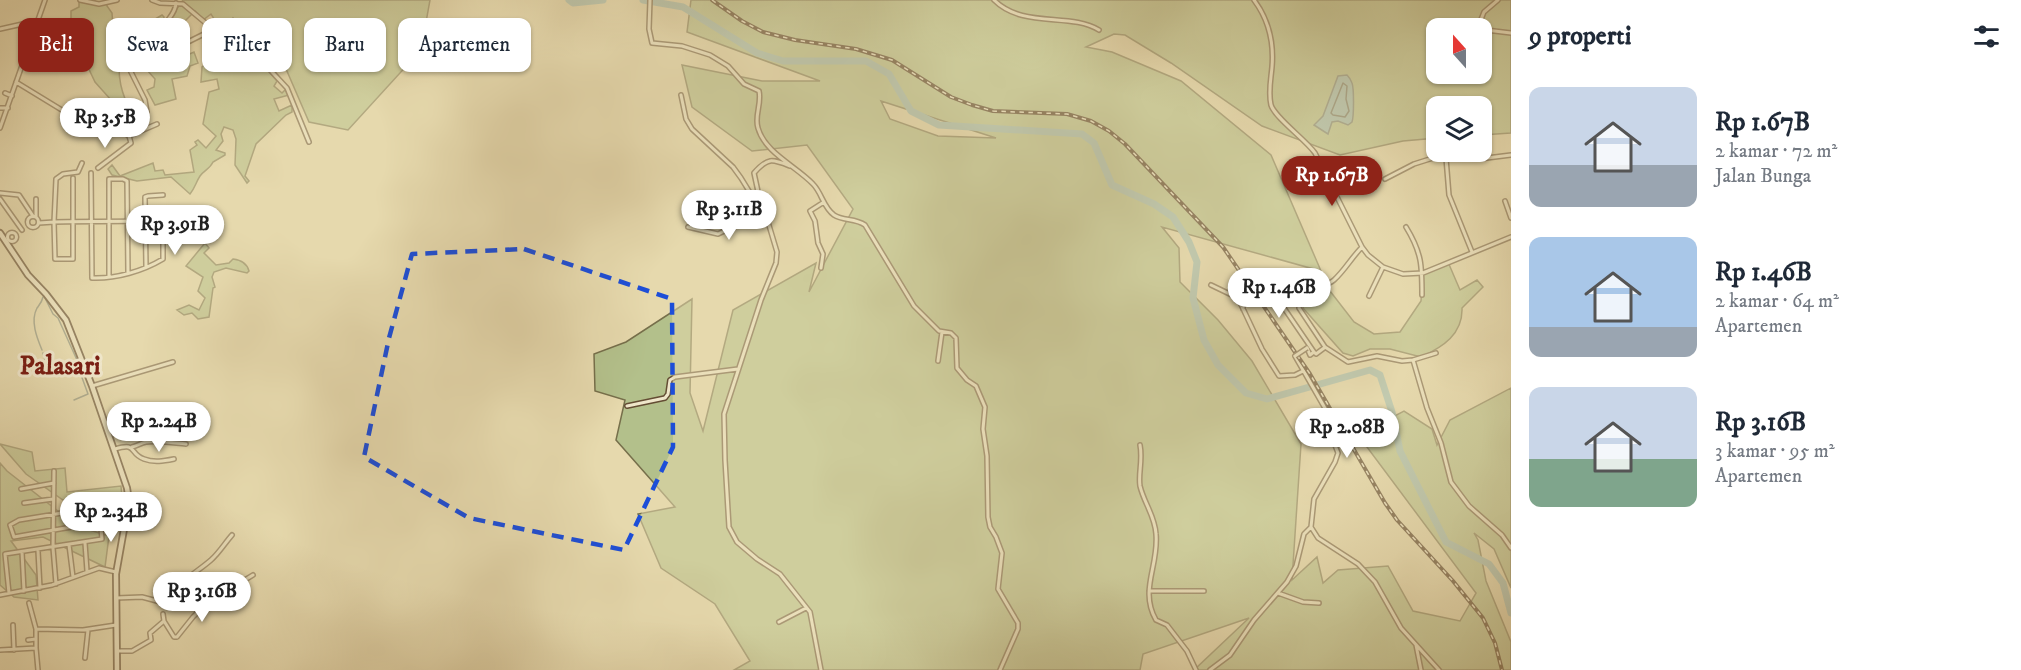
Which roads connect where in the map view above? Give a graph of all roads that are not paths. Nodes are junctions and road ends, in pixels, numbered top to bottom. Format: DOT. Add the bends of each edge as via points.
graph roads {
  1 [pos="45,0"];
  2 [pos="80,0"];
  3 [pos="117,0"];
  4 [pos="152,0"];
  5 [pos="650,0"];
  6 [pos="994,0"];
  7 [pos="1254,0"];
  8 [pos="1498,0"];
  9 [pos="176,3"];
  10 [pos="39,18"];
  11 [pos="170,18"];
  12 [pos="202,18"];
  13 [pos="18,25"];
  14 [pos="0,29"];
  15 [pos="1099,30"];
  16 [pos="1511,33"];
  17 [pos="20,72"];
  18 [pos="131,72"];
  19 [pos="272,72"];
  20 [pos="16,82"];
  21 [pos="4,93"];
  22 [pos="681,95"];
  23 [pos="12,96"];
  24 [pos="0,108"];
  25 [pos="8,108"];
  26 [pos="147,112"];
  27 [pos="157,124"];
  28 [pos="0,128"];
  29 [pos="129,135"];
  30 [pos="309,142"];
  31 [pos="1511,155"];
  32 [pos="1492,157"];
  33 [pos="1426,160"];
  34 [pos="1446,162"];
  35 [pos="82,163"];
  36 [pos="791,166"];
  37 [pos="98,168"];
  38 [pos="91,173"];
  39 [pos="73,178"];
  40 [pos="1385,179"];
  41 [pos="0,193"];
  42 [pos="163,195"];
  43 [pos="0,199"];
  44 [pos="36,199"];
  45 [pos="1505,201"];
  46 [pos="824,202"];
  47 [pos="762,212"];
  48 [pos="217,214"];
  49 [pos="34,217"];
  50 [pos="1511,218"];
  51 [pos="72,221"];
  52 [pos="91,221"];
  53 [pos="109,221"];
  54 [pos="127,221"];
  55 [pos="145,221"];
  56 [pos="163,221"];
  57 [pos="54,222"];
  58 [pos="768,222"];
  59 [pos="39,223"];
  60 [pos="28,225"];
  61 [pos="688,227"];
  62 [pos="1406,228"];
  63 [pos="22,230"];
  64 [pos="0,233"];
  65 [pos="16,235"];
  66 [pos="1511,237"];
  67 [pos="7,240"];
  68 [pos="1362,247"];
  69 [pos="1472,252"];
  70 [pos="146,266"];
  71 [pos="1383,267"];
  72 [pos="821,268"];
  73 [pos="128,273"];
  74 [pos="1423,273"];
  75 [pos="109,278"];
  76 [pos="1211,285"];
  77 [pos="1422,295"];
  78 [pos="1369,296"];
  79 [pos="1243,311"];
  80 [pos="942,332"];
  81 [pos="1325,347"];
  82 [pos="1314,352"];
  83 [pos="1436,353"];
  84 [pos="1413,360"];
  85 [pos="173,362"];
  86 [pos="938,362"];
  87 [pos="738,369"];
  88 [pos="1304,372"];
  89 [pos="92,386"];
  90 [pos="627,406"];
  91 [pos="186,444"];
  92 [pos="1140,445"];
  93 [pos="132,447"];
  94 [pos="115,449"];
  95 [pos="174,459"];
  96 [pos="54,471"];
  97 [pos="54,483"];
  98 [pos="21,489"];
  99 [pos="53,499"];
  100 [pos="24,503"];
  101 [pos="53,514"];
  102 [pos="100,522"];
  103 [pos="1311,527"];
  104 [pos="53,530"];
  105 [pos="232,535"];
  106 [pos="84,542"];
  107 [pos="69,545"];
  108 [pos="52,548"];
  109 [pos="1511,548"];
  110 [pos="38,550"];
  111 [pos="22,552"];
  112 [pos="87,571"];
  113 [pos="117,572"];
  114 [pos="252,575"];
  115 [pos="73,577"];
  116 [pos="56,584"];
  117 [pos="40,588"];
  118 [pos="24,591"];
  119 [pos="1149,591"];
  120 [pos="1204,591"];
  121 [pos="9,593"];
  122 [pos="1278,593"];
  123 [pos="0,596"];
  124 [pos="116,598"];
  125 [pos="29,603"];
  126 [pos="1319,603"];
  127 [pos="806,608"];
  128 [pos="163,614"];
  129 [pos="164,621"];
  130 [pos="779,622"];
  131 [pos="13,625"];
  132 [pos="116,626"];
  133 [pos="36,629"];
  134 [pos="88,629"];
  135 [pos="36,639"];
  136 [pos="28,640"];
  137 [pos="1415,644"];
  138 [pos="36,648"];
  139 [pos="0,650"];
  140 [pos="14,650"];
  141 [pos="117,651"];
  142 [pos="85,658"];
  143 [pos="38,670"];
  144 [pos="117,670"];
  145 [pos="821,670"];
  146 [pos="1000,670"];
  147 [pos="1196,670"];
  148 [pos="1210,670"];
  149 [pos="1421,670"];
  150 [pos="1439,670"];
  1 -- 10 [label="street"];
  2 -- 3 [label="street" via="99,4"];
  4 -- 9 [label="street"];
  5 -- 36 [label="street" via="652,43 688,47 711,55 744,84 759,91 757,123 762,139"];
  6 -- 15 [label="street" via="1018,14"];
  7 -- 68 [label="street" via="1271,36 1271,106 1306,141 1325,168"];
  8 -- 16 [label="street" via="1481,15 1481,25 1495,33"];
  9 -- 11 [label="street"];
  9 -- 12 [label="street"];
  13 -- 14 [label="street"];
  17 -- 20 [label="street"];
  18 -- 26 [label="street"];
  19 -- 30 [label="street" via="287,88"];
  20 -- 23 [label="street"];
  20 -- 29 [label="street" via="70,115 92,111"];
  21 -- 23 [label="street"];
  22 -- 47 [label="street" via="692,129 733,167"];
  23 -- 25 [label="street"];
  24 -- 25 [label="street"];
  25 -- 28 [label="street"];
  27 -- 29 [label="street"];
  29 -- 37 [label="street" via="131,143"];
  31 -- 32 [label="street"];
  33 -- 40 [label="street"];
  34 -- 69 [label="street" via="1449,195"];
  35 -- 57 [label="street" via="78,172 56,179"];
  36 -- 46 [label="street" via="814,185"];
  36 -- 47 [label="street" via="775,159 754,173"];
  38 -- 52 [label="street"];
  39 -- 51 [label="street"];
  41 -- 49 [label="street" via="19,195"];
  42 -- 55 [label="street" via="145,197"];
  43 -- 63 [label="street"];
  44 -- 49 [label="street"];
  45 -- 50 [label="street"];
  46 -- 72 [label="street" via="810,211 823,254"];
  46 -- 80 [label="street" via="837,216 865,225 914,306"];
  47 -- 58 [label="street"];
  48 -- 56 [label="street" via="213,220"];
  49 -- 59 [label="street"];
  49 -- 60 [label="street" via="28,219"];
  51 -- 52 [label="street"];
  51 -- 57 [label="street"];
  51 -- 57 [label="street" via="73,259 55,259"];
  52 -- 53 [label="street"];
  52 -- 75 [label="street" via="92,277"];
  53 -- 54 [label="street"];
  53 -- 54 [label="street" via="109,179 123,178 127,181"];
  53 -- 75 [label="street"];
  54 -- 55 [label="street"];
  54 -- 73 [label="street"];
  55 -- 56 [label="street"];
  55 -- 70 [label="street"];
  56 -- 70 [label="street" via="163,259"];
  57 -- 59 [label="street"];
  58 -- 61 [label="street" via="741,223 718,234"];
  58 -- 87 [label="street" via="778,258"];
  59 -- 60 [label="street" via="34,227"];
  60 -- 63 [label="street"];
  62 -- 74 [label="street" via="1418,249"];
  63 -- 65 [label="street"];
  64 -- 67 [label="main road"];
  65 -- 67 [label="street" via="14,241"];
  65 -- 67 [label="street" via="10,233"];
  66 -- 69 [label="street"];
  67 -- 89 [label="main road" via="28,275 66,320"];
  68 -- 71 [label="street"];
  68 -- 81 [label="street" via="1333,281 1313,288 1300,303 1299,308"];
  69 -- 74 [label="street"];
  70 -- 73 [label="street"];
  71 -- 74 [label="street"];
  71 -- 78 [label="street"];
  73 -- 75 [label="street"];
  74 -- 77 [label="street"];
  76 -- 79 [label="street" via="1238,298"];
  79 -- 82 [label="street" via="1250,286 1263,282 1274,292"];
  79 -- 88 [label="street" via="1279,376"];
  80 -- 86 [label="street"];
  80 -- 146 [label="street" via="951,333 956,339 957,368 976,386 985,407 988,517 1002,553 998,589 1018,623"];
  81 -- 82 [label="street" via="1320,353"];
  81 -- 84 [label="street" via="1348,362 1377,356"];
  82 -- 88 [label="street, bridge" via="1310,355 1307,348 1295,356"];
  83 -- 84 [label="street"];
  84 -- 109 [label="street" via="1451,482"];
  85 -- 89 [label="street"];
  87 -- 90 [label="street" via="675,377 670,380 665,398"];
  87 -- 127 [label="street" via="724,414 729,527 737,542 780,574"];
  88 -- 103 [label="street" via="1331,419 1338,453 1314,499"];
  89 -- 94 [label="main road"];
  91 -- 93 [label="street" via="149,441"];
  92 -- 119 [label="street" via="1140,485 1156,534"];
  93 -- 94 [label="street"];
  93 -- 95 [label="street" via="144,460"];
  94 -- 113 [label="main road" via="129,501"];
  96 -- 97 [label="street"];
  97 -- 98 [label="street"];
  97 -- 99 [label="street"];
  99 -- 100 [label="street"];
  99 -- 101 [label="street"];
  101 -- 102 [label="street" via="99,507"];
  101 -- 104 [label="street"];
  101 -- 104 [label="street" via="10,525 14,537"];
  102 -- 104 [label="street"];
  102 -- 106 [label="street" via="102,539"];
  103 -- 122 [label="street" via="1302,539 1292,573"];
  103 -- 137 [label="street" via="1318,538 1358,564 1375,582 1398,624"];
  104 -- 108 [label="street"];
  105 -- 124 [label="street" via="211,560 178,587 172,604 142,597"];
  106 -- 107 [label="street"];
  106 -- 112 [label="street"];
  107 -- 108 [label="street"];
  107 -- 115 [label="street"];
  108 -- 110 [label="street"];
  108 -- 116 [label="street"];
  110 -- 111 [label="street"];
  110 -- 117 [label="street"];
  111 -- 118 [label="street"];
  111 -- 121 [label="street" via="5,554"];
  112 -- 113 [label="street" via="99,568"];
  112 -- 115 [label="street"];
  113 -- 124 [label="main road"];
  114 -- 129 [label="street" via="207,603 177,637"];
  115 -- 116 [label="street"];
  116 -- 117 [label="street"];
  117 -- 118 [label="street"];
  118 -- 121 [label="street"];
  119 -- 120 [label="street"];
  119 -- 147 [label="street" via="1156,620 1167,625"];
  121 -- 123 [label="street"];
  122 -- 126 [label="street"];
  122 -- 148 [label="street" via="1230,654"];
  124 -- 132 [label="main road"];
  125 -- 133 [label="street"];
  127 -- 130 [label="street"];
  127 -- 145 [label="street" via="812,616"];
  128 -- 129 [label="street"];
  129 -- 141 [label="street" via="150,633 151,640 132,651"];
  131 -- 140 [label="street"];
  132 -- 134 [label="street"];
  132 -- 141 [label="main road"];
  133 -- 134 [label="street"];
  133 -- 135 [label="street"];
  134 -- 142 [label="street"];
  135 -- 136 [label="street"];
  135 -- 138 [label="street"];
  137 -- 149 [label="street"];
  137 -- 150 [label="street"];
  138 -- 140 [label="street"];
  138 -- 143 [label="street"];
  139 -- 140 [label="street"];
  141 -- 144 [label="main road"];
}
